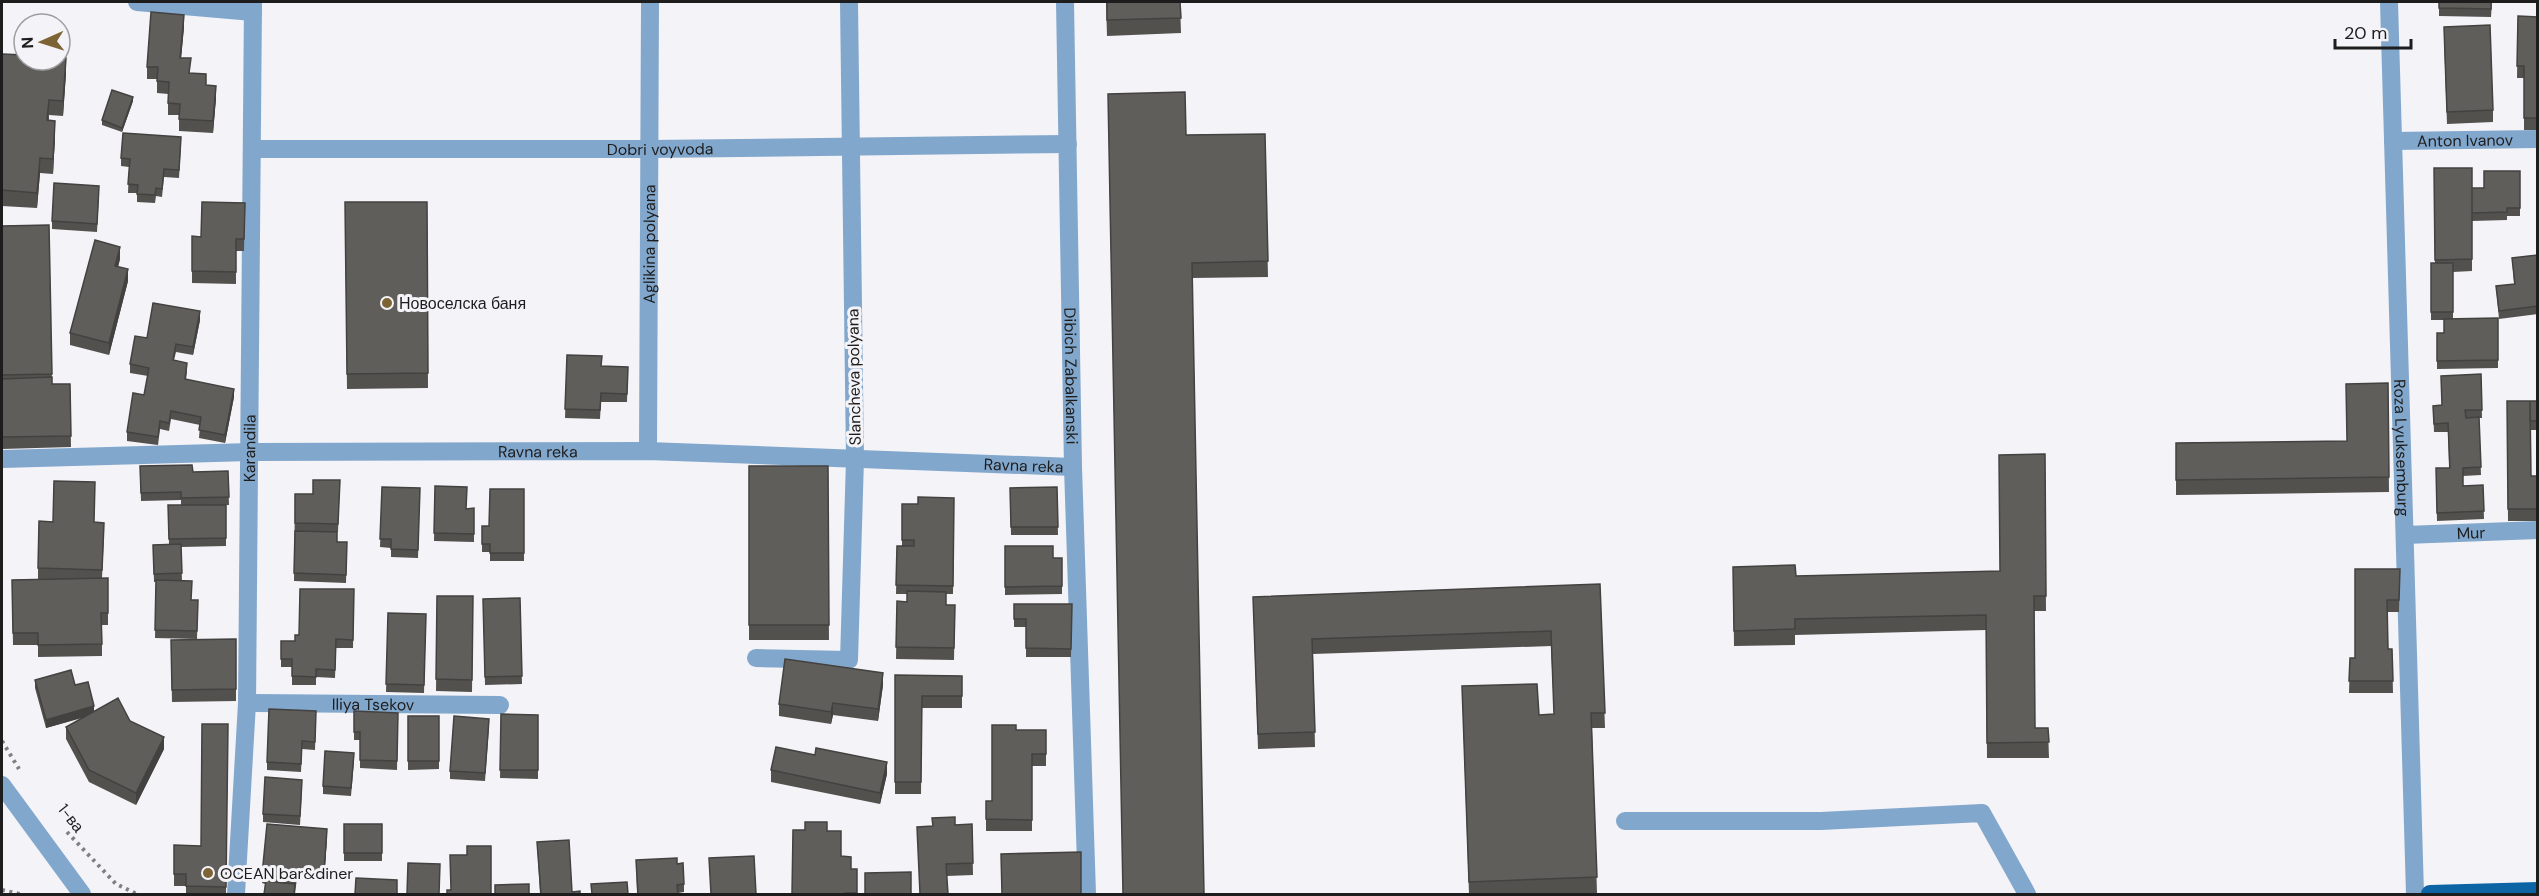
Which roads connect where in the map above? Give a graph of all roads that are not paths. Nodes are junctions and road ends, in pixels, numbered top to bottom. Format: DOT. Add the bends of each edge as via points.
graph roads {
  1 [pos="137,2"];
  2 [pos="650,2"];
  3 [pos="849,2"];
  4 [pos="1065,2"];
  5 [pos="2389,2"];
  6 [pos="253,7"];
  7 [pos="2538,139"];
  8 [pos="2393,141"];
  9 [pos="1068,144"];
  10 [pos="851,145"];
  11 [pos="252,149"];
  12 [pos="649,149"];
  13 [pos="648,451"];
  14 [pos="250,452"];
  15 [pos="2,459"];
  16 [pos="855,459"];
  17 [pos="1073,467"];
  18 [pos="2538,530"];
  19 [pos="2405,536"];
  20 [pos="756,658"];
  21 [pos="248,703"];
  22 [pos="500,705"];
  23 [pos="2,785"];
  24 [pos="1625,821"];
  25 [pos="2538,891"];
  26 [pos="82,894"];
  27 [pos="236,894"];
  28 [pos="1087,894"];
  29 [pos="2027,894"];
  30 [pos="2415,894"];
  31 [pos="2430,894"];
  1 -- 6 [label="street"];
  2 -- 12 [label="street, Aglikina polyana"];
  3 -- 10 [label="street, Slancheva polyana"];
  4 -- 9 [label="street, Dibich Zabalkanski"];
  5 -- 8 [label="street, Roza Lyuksemburg"];
  6 -- 11 [label="street, Karandila"];
  7 -- 8 [label="street, Anton Ivanov"];
  8 -- 19 [label="street, Roza Lyuksemburg"];
  9 -- 10 [label="street, Dobri voyvoda"];
  9 -- 17 [label="street, Dibich Zabalkanski"];
  10 -- 12 [label="street, Dobri voyvoda"];
  10 -- 16 [label="street, Slancheva polyana"];
  11 -- 12 [label="street, Dobri voyvoda"];
  11 -- 14 [label="street, Karandila"];
  12 -- 13 [label="street, Aglikina polyana"];
  13 -- 14 [label="street, Ravna reka"];
  13 -- 16 [label="street, Ravna reka"];
  14 -- 15 [label="street, Ravna reka"];
  14 -- 21 [label="street, Karandila"];
  16 -- 17 [label="street, Ravna reka"];
  16 -- 20 [label="street, Slancheva polyana" via="849,660"];
  17 -- 28 [label="street, Dibich Zabalkanski"];
  18 -- 19 [label="street, Mur"];
  19 -- 30 [label="street, Roza Lyuksemburg"];
  21 -- 22 [label="street, Iliya Tsekov"];
  21 -- 27 [label="street, Karandila"];
  23 -- 26 [label="street"];
  24 -- 29 [label="street" via="1821,821 1982,813"];
  25 -- 31 [label="main road"];
}
